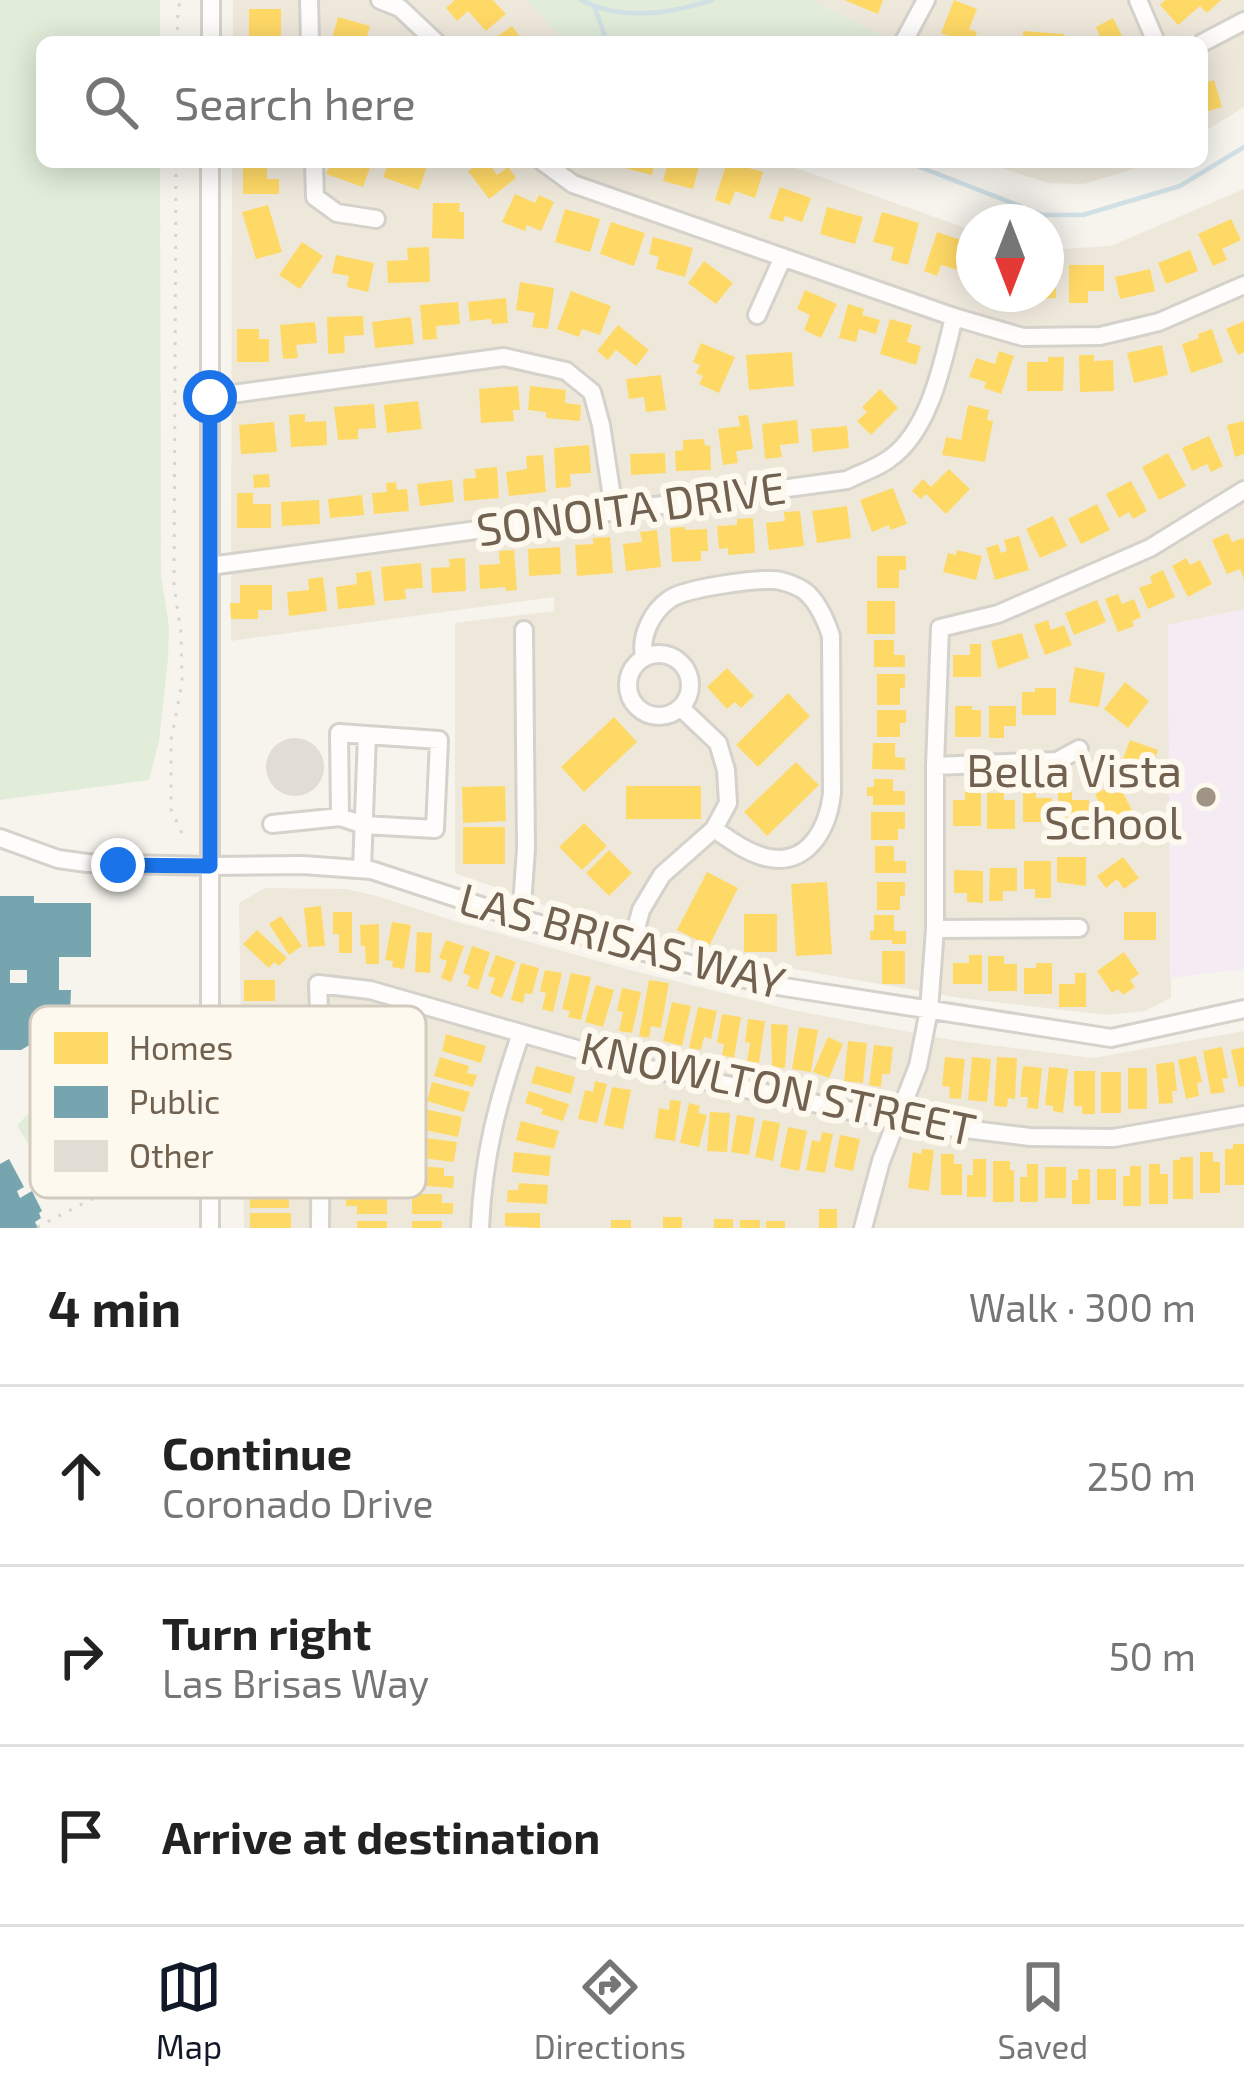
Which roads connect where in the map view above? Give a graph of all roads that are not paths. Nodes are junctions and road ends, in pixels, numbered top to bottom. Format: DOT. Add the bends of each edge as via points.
graph roads {
  1 [pos="211,0"];
  2 [pos="309,0"];
  3 [pos="380,0"];
  4 [pos="926,0"];
  5 [pos="1138,0"];
  6 [pos="1244,20"];
  7 [pos="211,36"];
  8 [pos="310,36"];
  9 [pos="430,36"];
  10 [pos="909,36"];
  11 [pos="1153,36"];
  12 [pos="1208,40"];
  13 [pos="210,168"];
  14 [pos="314,168"];
  15 [pos="551,168"];
  16 [pos="376,219"];
  17 [pos="783,257"];
  18 [pos="1244,285"];
  19 [pos="757,315"];
  20 [pos="954,317"];
  21 [pos="210,397"];
  22 [pos="1244,490"];
  23 [pos="614,510"];
  24 [pos="210,566"];
  25 [pos="524,630"];
  26 [pos="644,656"];
  27 [pos="681,708"];
  28 [pos="368,735"];
  29 [pos="1079,749"];
  30 [pos="935,766"];
  31 [pos="340,817"];
  32 [pos="272,824"];
  33 [pos="364,825"];
  34 [pos="714,829"];
  35 [pos="0,838"];
  36 [pos="210,866"];
  37 [pos="362,869"];
  38 [pos="521,919"];
  39 [pos="1079,928"];
  40 [pos="935,929"];
  41 [pos="631,948"];
  42 [pos="210,1006"];
  43 [pos="319,1006"];
  44 [pos="1244,1009"];
  45 [pos="929,1010"];
  46 [pos="521,1033"];
  47 [pos="1244,1115"];
  48 [pos="899,1121"];
  49 [pos="320,1198"];
  50 [pos="320,1228"];
  51 [pos="480,1228"];
  52 [pos="863,1228"];
  1 -- 7 [label="street"];
  2 -- 8 [label="street"];
  3 -- 9 [label="street"];
  4 -- 10 [label="street"];
  5 -- 11 [label="street"];
  6 -- 12 [label="street"];
  13 -- 21 [label="street"];
  14 -- 16 [label="street" via="314,197 337,213"];
  15 -- 17 [label="street" via="573,184"];
  17 -- 19 [label="street"];
  17 -- 20 [label="street"];
  18 -- 20 [label="street" via="1160,322 1100,336 1023,337"];
  20 -- 23 [label="street, SONOITA DRIVE" via="919,428 891,458 847,480"];
  21 -- 23 [label="street" via="504,357 566,371 592,392"];
  21 -- 24 [label="street"];
  22 -- 30 [label="street" via="1150,548 998,614 940,628"];
  23 -- 24 [label="street, SONOITA DRIVE"];
  24 -- 36 [label="street"];
  25 -- 38 [label="street"];
  26 -- 27 [label="street" via="666,654 686,667 691,689"];
  26 -- 27 [label="street" via="631,670 628,693 636,707 658,717"];
  26 -- 34 [label="street" via="651,620 689,590 776,580 806,591 826,619 830,817 797,855 769,859"];
  27 -- 34 [label="street" via="718,743 727,770 728,803"];
  28 -- 31 [label="street" via="339,733"];
  28 -- 33 [label="street"];
  28 -- 33 [label="street" via="440,740 435,829"];
  29 -- 30 [label="street" via="1058,761"];
  30 -- 40 [label="street"];
  31 -- 32 [label="street"];
  31 -- 33 [label="street"];
  33 -- 37 [label="street"];
  34 -- 41 [label="street" via="662,875"];
  35 -- 36 [label="street, LAS BRISAS WAY" via="87,863"];
  36 -- 37 [label="street, LAS BRISAS WAY"];
  36 -- 42 [label="street"];
  37 -- 38 [label="street, LAS BRISAS WAY"];
  38 -- 41 [label="street, LAS BRISAS WAY"];
  39 -- 40 [label="street"];
  40 -- 45 [label="street"];
  41 -- 45 [label="street, LAS BRISAS WAY" via="765,984"];
  43 -- 46 [label="street, KNOWLTON STREET" via="318,984 370,990"];
  44 -- 45 [label="street, LAS BRISAS WAY" via="1111,1038"];
  45 -- 48 [label="street"];
  46 -- 48 [label="street, KNOWLTON STREET" via="636,1066"];
  46 -- 51 [label="street" via="487,1145"];
  47 -- 48 [label="street, KNOWLTON STREET" via="1112,1138"];
  48 -- 52 [label="street"];
  49 -- 50 [label="street, KNOWLTON STREET"];
}
